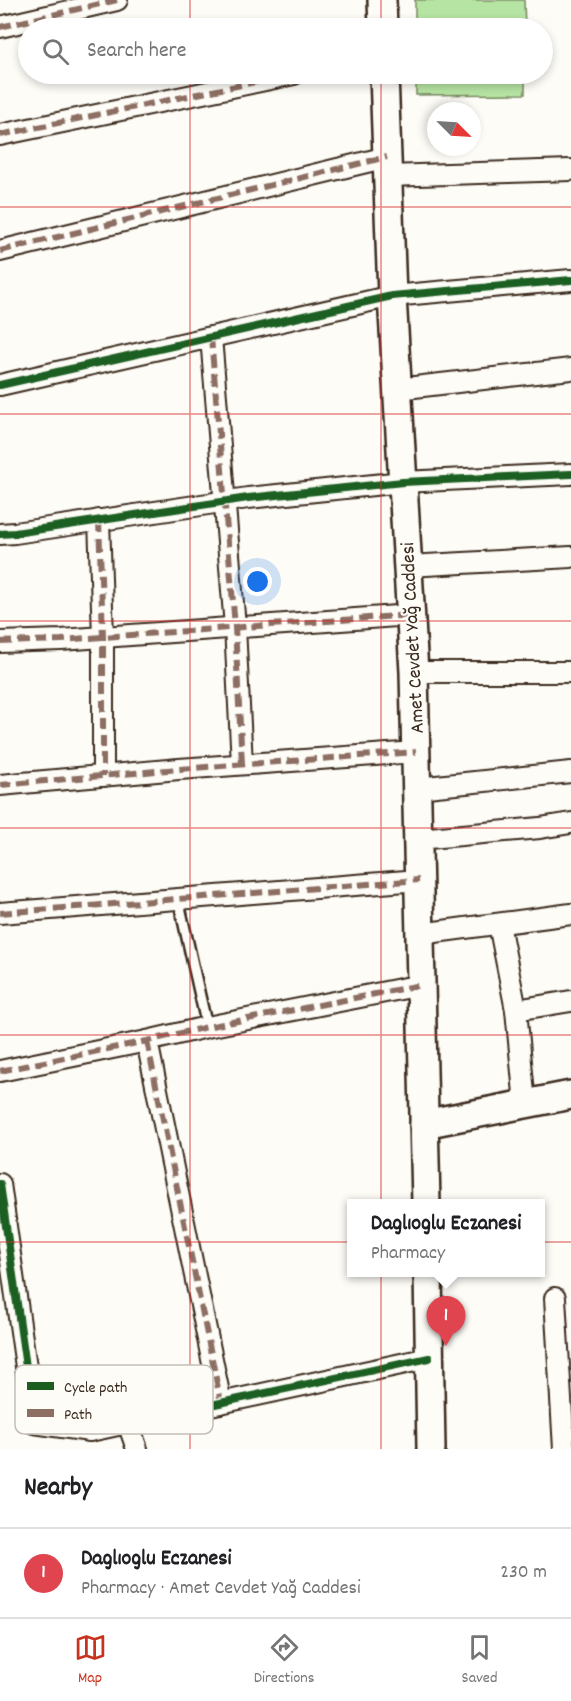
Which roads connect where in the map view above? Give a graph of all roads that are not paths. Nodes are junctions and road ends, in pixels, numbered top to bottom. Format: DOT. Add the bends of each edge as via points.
graph roads {
  1 [pos="117,0"];
  2 [pos="382,0"];
  3 [pos="39,18"];
  4 [pos="383,18"];
  5 [pos="18,23"];
  6 [pos="0,27"];
  7 [pos="246,84"];
  8 [pos="384,84"];
  9 [pos="0,135"];
  10 [pos="387,167"];
  11 [pos="571,170"];
  12 [pos="0,251"];
  13 [pos="571,280"];
  14 [pos="392,296"];
  15 [pos="211,337"];
  16 [pos="571,369"];
  17 [pos="0,385"];
  18 [pos="397,389"];
  19 [pos="571,474"];
  20 [pos="403,482"];
  21 [pos="225,502"];
  22 [pos="99,520"];
  23 [pos="0,534"];
  24 [pos="571,557"];
  25 [pos="408,566"];
  26 [pos="411,615"];
  27 [pos="235,627"];
  28 [pos="103,637"];
  29 [pos="0,642"];
  30 [pos="414,672"];
  31 [pos="571,672"];
  32 [pos="416,752"];
  33 [pos="242,764"];
  34 [pos="571,772"];
  35 [pos="103,776"];
  36 [pos="0,785"];
  37 [pos="417,788"];
  38 [pos="571,823"];
  39 [pos="418,838"];
  40 [pos="419,880"];
  41 [pos="178,898"];
  42 [pos="0,913"];
  43 [pos="571,914"];
  44 [pos="499,924"];
  45 [pos="420,934"];
  46 [pos="421,985"];
  47 [pos="571,1000"];
  48 [pos="516,1010"];
  49 [pos="207,1027"];
  50 [pos="147,1041"];
  51 [pos="0,1071"];
  52 [pos="571,1095"];
  53 [pos="525,1104"];
  54 [pos="424,1124"];
  55 [pos="0,1184"];
  56 [pos="426,1199"];
  57 [pos="428,1277"];
  58 [pos="555,1298"];
  59 [pos="429,1358"];
  60 [pos="26,1365"];
  61 [pos="221,1403"];
  62 [pos="213,1405"];
  63 [pos="132,1434"];
  64 [pos="137,1449"];
  65 [pos="432,1449"];
  66 [pos="564,1449"];
  1 -- 3 [label="street"];
  2 -- 4 [label="main road"];
  5 -- 6 [label="street"];
  7 -- 9 [label="street"];
  8 -- 10 [label="main road, Amet Cevdet Yağ Caddesi"];
  10 -- 11 [label="street"];
  10 -- 12 [label="street"];
  10 -- 14 [label="main road, Amet Cevdet Yağ Caddesi"];
  13 -- 14 [label="street"];
  14 -- 15 [label="street"];
  14 -- 18 [label="main road, Amet Cevdet Yağ Caddesi"];
  15 -- 17 [label="street"];
  15 -- 21 [label="street"];
  16 -- 18 [label="street"];
  18 -- 20 [label="main road, Amet Cevdet Yağ Caddesi"];
  19 -- 20 [label="street"];
  20 -- 21 [label="street"];
  20 -- 25 [label="main road, Amet Cevdet Yağ Caddesi"];
  21 -- 22 [label="street"];
  21 -- 27 [label="street"];
  22 -- 23 [label="street"];
  22 -- 28 [label="street"];
  24 -- 25 [label="street"];
  25 -- 26 [label="main road, Amet Cevdet Yağ Caddesi"];
  26 -- 27 [label="street"];
  26 -- 30 [label="main road, Amet Cevdet Yağ Caddesi"];
  27 -- 28 [label="street"];
  27 -- 33 [label="street"];
  28 -- 29 [label="street"];
  28 -- 35 [label="street"];
  30 -- 31 [label="street"];
  30 -- 32 [label="main road, Amet Cevdet Yağ Caddesi"];
  32 -- 33 [label="street"];
  32 -- 37 [label="main road, Amet Cevdet Yağ Caddesi"];
  33 -- 35 [label="street"];
  34 -- 37 [label="street"];
  35 -- 36 [label="street"];
  37 -- 39 [label="main road, Amet Cevdet Yağ Caddesi"];
  38 -- 39 [label="street"];
  39 -- 40 [label="main road, Amet Cevdet Yağ Caddesi"];
  40 -- 41 [label="street"];
  40 -- 45 [label="main road, Amet Cevdet Yağ Caddesi"];
  41 -- 42 [label="street"];
  41 -- 49 [label="lane"];
  43 -- 44 [label="street"];
  44 -- 45 [label="street"];
  44 -- 48 [label="street"];
  45 -- 46 [label="main road, Amet Cevdet Yağ Caddesi"];
  46 -- 49 [label="street"];
  46 -- 54 [label="main road, Amet Cevdet Yağ Caddesi"];
  47 -- 48 [label="street"];
  48 -- 53 [label="street"];
  49 -- 50 [label="street"];
  50 -- 51 [label="street"];
  50 -- 61 [label="street"];
  52 -- 53 [label="main road"];
  53 -- 54 [label="main road"];
  54 -- 56 [label="main road, Amet Cevdet Yağ Caddesi"];
  55 -- 60 [label="street"];
  57 -- 59 [label="main road"];
  58 -- 66 [label="street"];
  59 -- 61 [label="street"];
  59 -- 65 [label="main road"];
  61 -- 62 [label="street"];
  63 -- 64 [label="street"];
}
